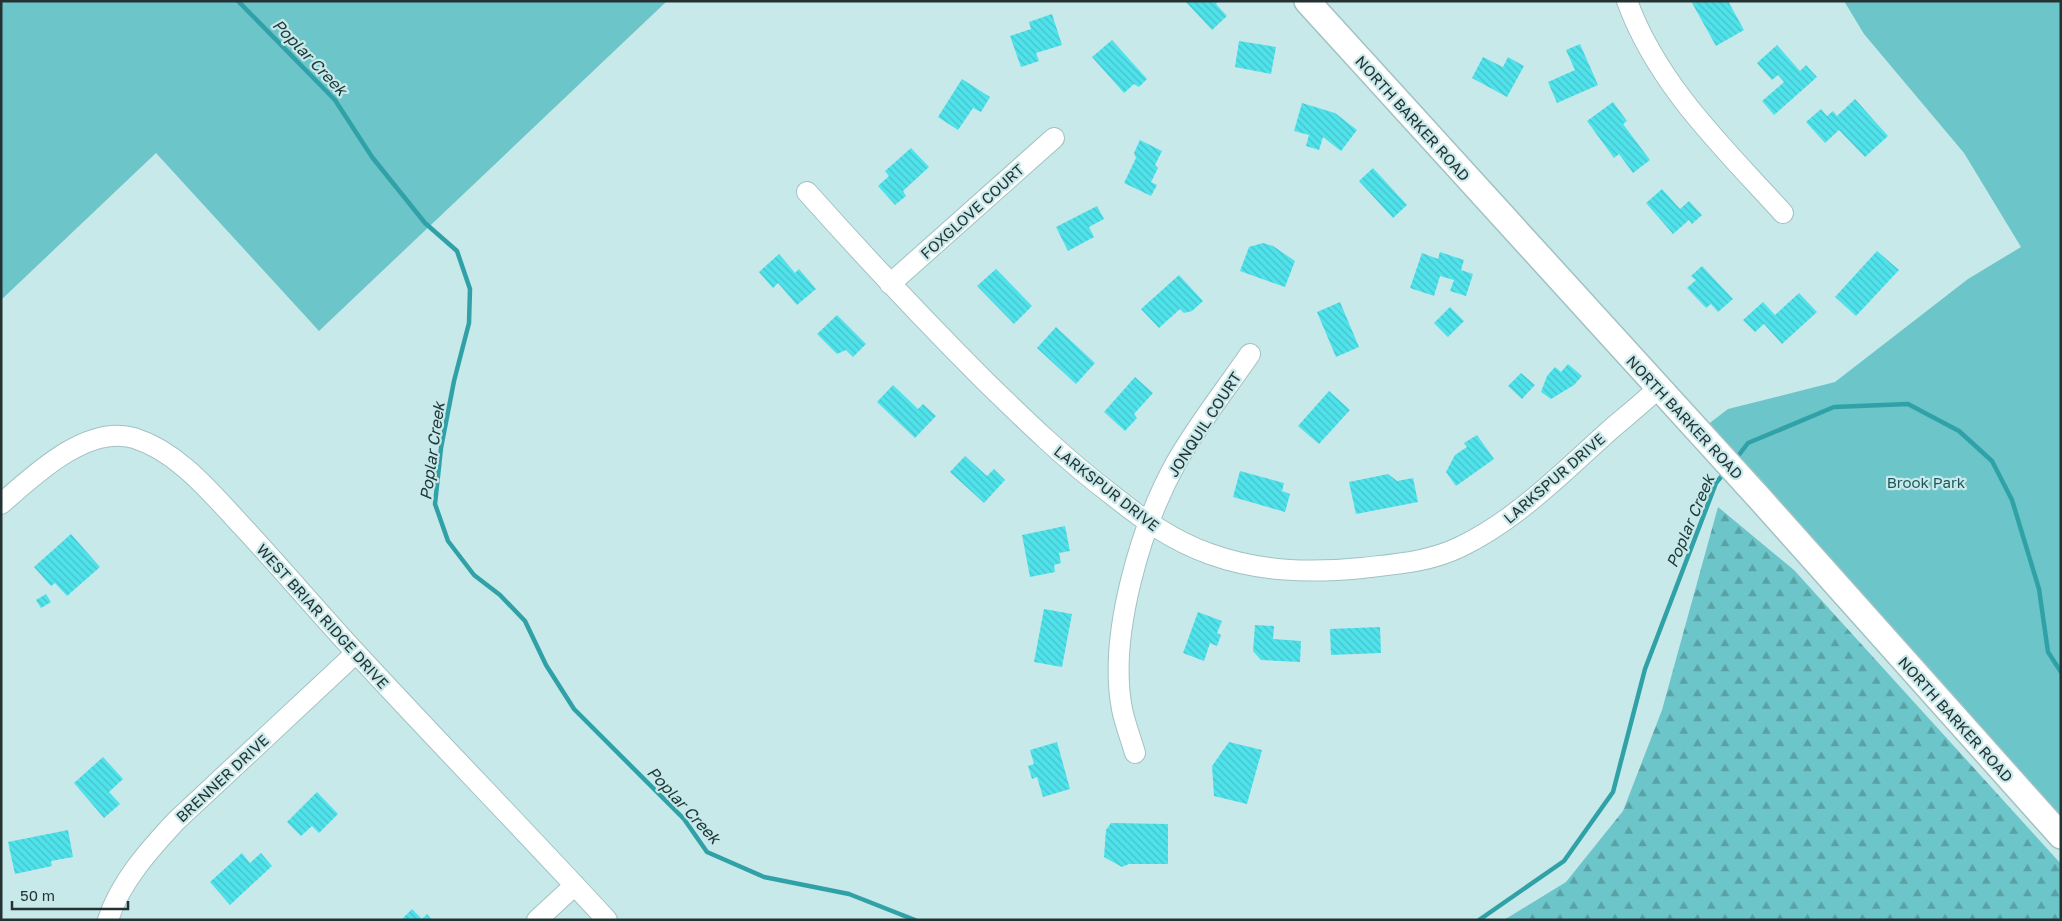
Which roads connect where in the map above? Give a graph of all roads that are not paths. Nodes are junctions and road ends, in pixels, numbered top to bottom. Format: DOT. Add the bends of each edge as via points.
graph roads {
  1 [pos="1307,1"];
  2 [pos="1627,1"];
  3 [pos="1054,138"];
  4 [pos="807,192"];
  5 [pos="1783,213"];
  6 [pos="890,284"];
  7 [pos="1250,354"];
  8 [pos="1658,388"];
  9 [pos="1,504"];
  10 [pos="1150,524"];
  11 [pos="356,653"];
  12 [pos="1135,753"];
  13 [pos="2061,836"];
  14 [pos="575,885"];
  15 [pos="108,920"];
  16 [pos="538,920"];
  17 [pos="607,920"];
  1 -- 8 [label="main road, NORTH BARKER ROAD"];
  2 -- 5 [label="street" via="1652,51 1688,108"];
  3 -- 6 [label="street, FOXGLOVE COURT"];
  4 -- 6 [label="street, LARKSPUR DRIVE"];
  6 -- 10 [label="street, LARKSPUR DRIVE" via="957,355 1070,463"];
  7 -- 10 [label="street, JONQUIL COURT" via="1177,461"];
  8 -- 10 [label="street, LARKSPUR DRIVE" via="1517,513 1458,548 1414,562 1340,570 1270,568 1208,554"];
  8 -- 13 [label="main road, NORTH BARKER ROAD"];
  9 -- 11 [label="street, WEST BRIAR RIDGE DRIVE" via="55,460 81,445 108,435 134,438 180,464 208,490"];
  10 -- 12 [label="street, JONQUIL COURT" via="1133,575 1122,625 1119,673 1122,709"];
  11 -- 14 [label="street, WEST BRIAR RIDGE DRIVE"];
  11 -- 15 [label="street, BRENNER DRIVE" via="176,820 153,845 122,890"];
  14 -- 16 [label="street"];
  14 -- 17 [label="street, WEST BRIAR RIDGE DRIVE"];
}
